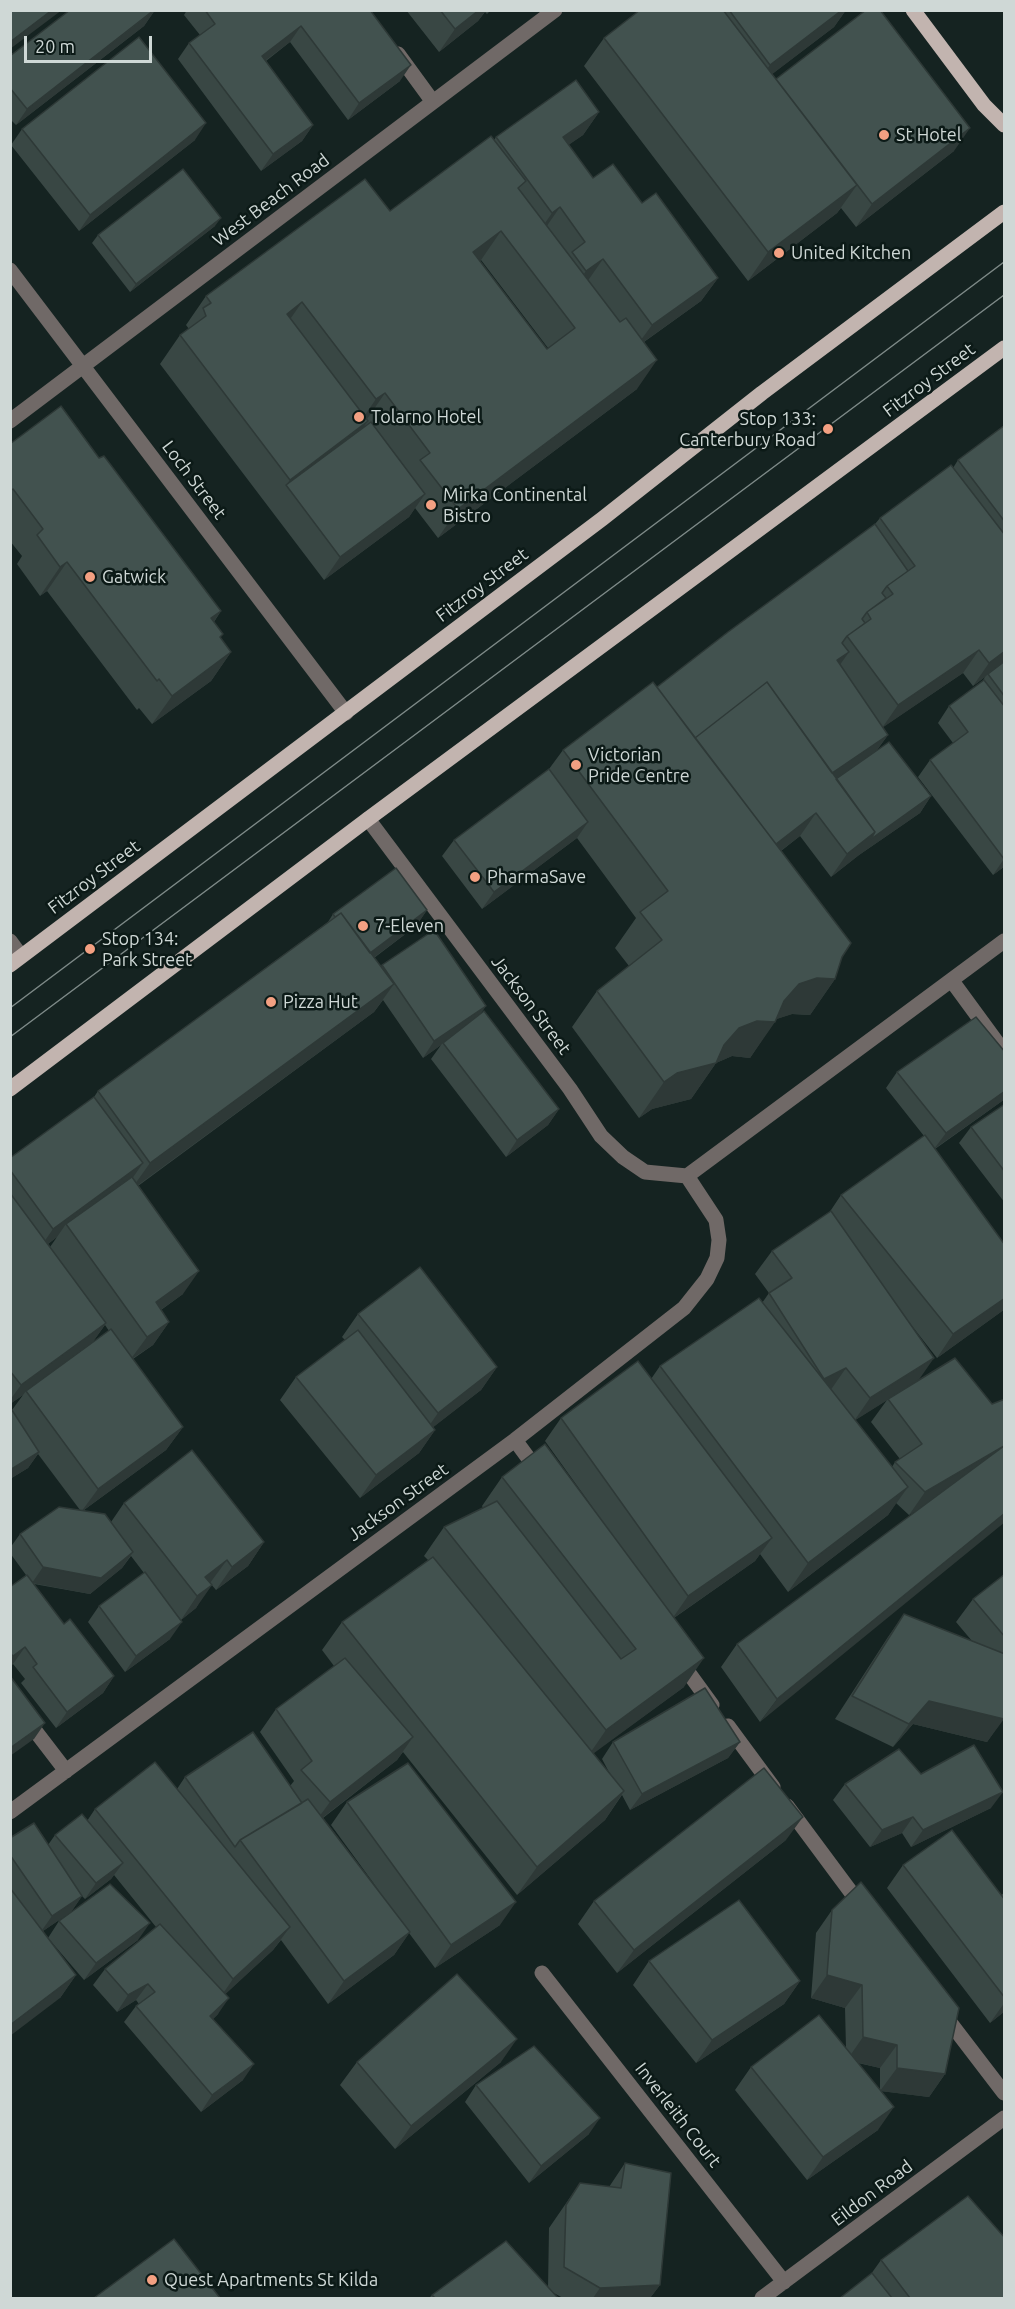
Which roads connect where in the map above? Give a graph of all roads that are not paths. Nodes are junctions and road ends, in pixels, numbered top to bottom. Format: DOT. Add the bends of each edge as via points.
graph roads {
  1 [pos="555,10"];
  2 [pos="913,10"];
  3 [pos="386,38"];
  4 [pos="433,102"];
  5 [pos="1005,125"];
  6 [pos="1005,212"];
  7 [pos="10,270"];
  8 [pos="1005,348"];
  9 [pos="84,366"];
  10 [pos="10,422"];
  11 [pos="346,713"];
  12 [pos="368,819"];
  13 [pos="10,941"];
  14 [pos="1005,941"];
  15 [pos="16,960"];
  16 [pos="952,981"];
  17 [pos="1005,1052"];
  18 [pos="10,1089"];
  19 [pos="687,1176"];
  20 [pos="515,1440"];
  21 [pos="551,1488"];
  22 [pos="672,1651"];
  23 [pos="10,1698"];
  24 [pos="66,1771"];
  25 [pos="10,1812"];
  26 [pos="871,1918"];
  27 [pos="542,1972"];
  28 [pos="934,2001"];
  29 [pos="1005,2093"];
  30 [pos="1005,2118"];
  31 [pos="784,2282"];
  32 [pos="762,2298"];
  1 -- 4 [label="street, West Beach Road"];
  2 -- 5 [label="main road" via="984,105"];
  3 -- 4 [label="street"];
  4 -- 9 [label="street, West Beach Road"];
  6 -- 11 [label="main road, Fitzroy Street"];
  7 -- 9 [label="street, Loch Street"];
  8 -- 12 [label="main road, Fitzroy Street"];
  9 -- 10 [label="street, West Beach Road"];
  9 -- 11 [label="street, Loch Street"];
  11 -- 15 [label="main road, Fitzroy Street"];
  12 -- 18 [label="main road, Fitzroy Street"];
  12 -- 19 [label="street, Jackson Street" via="601,1136 645,1172"];
  13 -- 15 [label="street"];
  14 -- 16 [label="street"];
  16 -- 17 [label="street"];
  16 -- 19 [label="street"];
  19 -- 20 [label="street, Jackson Street" via="716,1220 718,1249 707,1279 684,1308"];
  20 -- 21 [label="street"];
  20 -- 24 [label="street, Jackson Street"];
  22 -- 26 [label="street"];
  23 -- 24 [label="street"];
  24 -- 25 [label="street, Jackson Street"];
  27 -- 31 [label="street, Inverleith Court"];
  28 -- 29 [label="street"];
  30 -- 31 [label="street, Eildon Road"];
  31 -- 32 [label="street, Eildon Road"];
}
